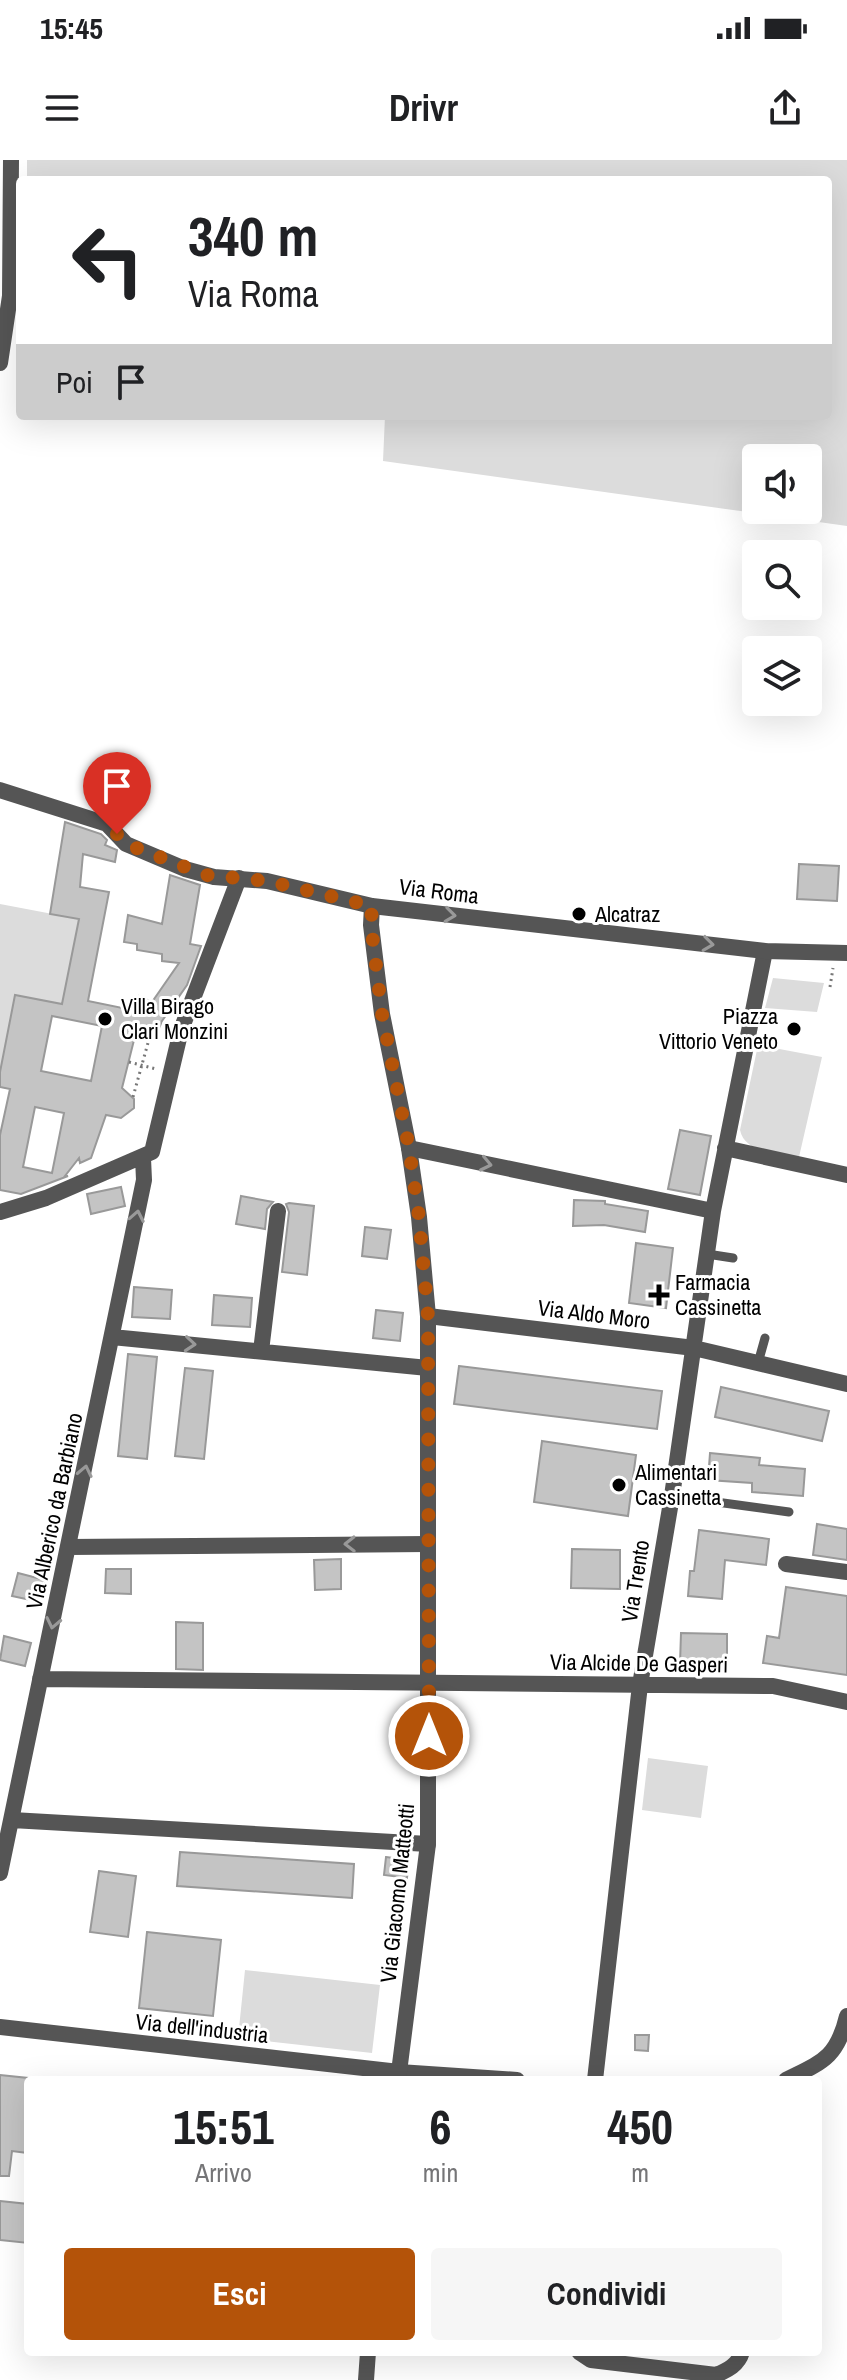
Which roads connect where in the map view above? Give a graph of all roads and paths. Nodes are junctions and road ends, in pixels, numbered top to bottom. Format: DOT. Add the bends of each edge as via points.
graph roads {
  1 [pos="11,160"];
  2 [pos="0,363"];
  3 [pos="0,790"];
  4 [pos="239,878"];
  5 [pos="372,906"];
  6 [pos="765,951"];
  7 [pos="847,953"];
  8 [pos="151,1032"];
  9 [pos="129,1062"];
  10 [pos="142,1065"];
  11 [pos="171,1073"];
  12 [pos="133,1097"];
  13 [pos="409,1148"];
  14 [pos="725,1148"];
  15 [pos="143,1158"];
  16 [pos="847,1175"];
  17 [pos="278,1211"];
  18 [pos="713,1211"];
  19 [pos="0,1212"];
  20 [pos="707,1254"];
  21 [pos="733,1258"];
  22 [pos="428,1316"];
  23 [pos="112,1337"];
  24 [pos="765,1338"];
  25 [pos="694,1348"];
  26 [pos="261,1351"];
  27 [pos="758,1363"];
  28 [pos="428,1368"];
  29 [pos="847,1384"];
  30 [pos="672,1496"];
  31 [pos="789,1512"];
  32 [pos="428,1544"];
  33 [pos="69,1547"];
  34 [pos="786,1564"];
  35 [pos="847,1572"];
  36 [pos="40,1679"];
  37 [pos="429,1682"];
  38 [pos="640,1685"];
  39 [pos="847,1702"];
  40 [pos="12,1820"];
  41 [pos="428,1844"];
  42 [pos="0,1873"];
  43 [pos="847,2016"];
  44 [pos="0,2027"];
  45 [pos="398,2076"];
  46 [pos="595,2076"];
  47 [pos="794,2076"];
  48 [pos="368,2356"];
  49 [pos="585,2356"];
  50 [pos="741,2356"];
  51 [pos="366,2380"];
  1 -- 2 [label="street" via="10,296"];
  3 -- 4 [label="street, Via Roma" via="107,824 126,844 185,869"];
  4 -- 5 [label="street, Via Roma"];
  4 -- 11 [label="street" via="181,1030"];
  5 -- 6 [label="street, Via Roma, one-way"];
  5 -- 13 [label="street, Via Giacomo Matteotti" via="382,1014"];
  6 -- 7 [label="street, Via Roma"];
  6 -- 14 [label="street, Via Trento"];
  8 -- 10 [label="path"];
  9 -- 10 [label="path"];
  10 -- 11 [label="path"];
  10 -- 12 [label="path"];
  11 -- 15 [label="street" via="152,1152"];
  13 -- 18 [label="street, one-way"];
  13 -- 22 [label="street, Via Giacomo Matteotti"];
  14 -- 16 [label="street"];
  14 -- 18 [label="street, Via Trento"];
  15 -- 19 [label="street"];
  23 -- 15 [label="street, Via Alberico da Barbiano, one-way" via="144,1180"];
  17 -- 26 [label="street"];
  18 -- 20 [label="street, Via Trento"];
  20 -- 21 [label="lane"];
  20 -- 25 [label="street, Via Trento"];
  22 -- 25 [label="street, Via Aldo Moro"];
  22 -- 28 [label="street, Via Giacomo Matteotti"];
  23 -- 26 [label="street, one-way"];
  33 -- 23 [label="street, Via Alberico da Barbiano, one-way"];
  24 -- 27 [label="lane"];
  25 -- 27 [label="street, Via Aldo Moro"];
  25 -- 30 [label="street, Via Trento"];
  26 -- 28 [label="street"];
  27 -- 29 [label="street, Via Aldo Moro"];
  28 -- 32 [label="street, Via Giacomo Matteotti"];
  30 -- 31 [label="lane"];
  30 -- 38 [label="street, Via Trento"];
  32 -- 33 [label="street, one-way"];
  32 -- 37 [label="street, Via Giacomo Matteotti"];
  33 -- 36 [label="street, Via Alberico da Barbiano, one-way"];
  34 -- 35 [label="street"];
  36 -- 37 [label="street, Via Alcide De Gasperi"];
  36 -- 40 [label="street, Via Alberico da Barbiano"];
  37 -- 38 [label="street, Via Alcide De Gasperi"];
  37 -- 41 [label="street, Via Giacomo Matteotti"];
  38 -- 39 [label="street, Via Alcide De Gasperi" via="773,1686"];
  38 -- 46 [label="street, Via Trento"];
  40 -- 41 [label="street"];
  40 -- 42 [label="street, Via Alberico da Barbiano"];
  41 -- 45 [label="street, Via Giacomo Matteotti"];
  43 -- 47 [label="street" via="835,2051"];
  44 -- 45 [label="street, Via dell'industria"];
  48 -- 51 [label="street"];
  49 -- 50 [label="street" via="716,2375"];
}
